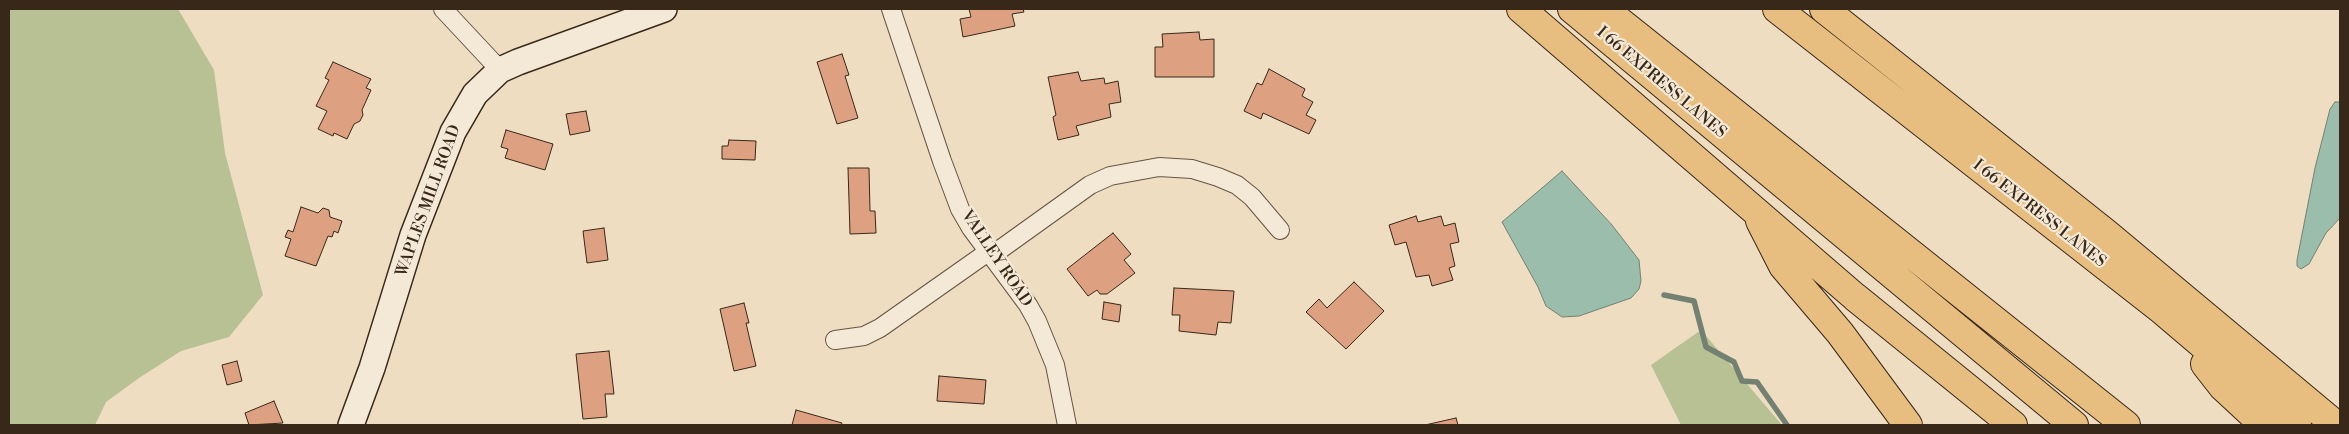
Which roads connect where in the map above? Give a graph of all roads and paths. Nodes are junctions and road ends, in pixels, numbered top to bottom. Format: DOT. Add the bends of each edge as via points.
graph roads {
  1 [pos="443,9"];
  2 [pos="664,9"];
  3 [pos="891,9"];
  4 [pos="1522,9"];
  5 [pos="1572,9"];
  6 [pos="1604,9"];
  7 [pos="1777,9"];
  8 [pos="1824,9"];
  9 [pos="500,70"];
  10 [pos="1752,207"];
  11 [pos="1280,230"];
  12 [pos="990,254"];
  13 [pos="2163,311"];
  14 [pos="835,340"];
  15 [pos="351,425"];
  16 [pos="1068,425"];
  17 [pos="1908,425"];
  18 [pos="2013,425"];
  19 [pos="2074,425"];
  20 [pos="2126,425"];
  21 [pos="2264,425"];
  22 [pos="2297,425"];
  23 [pos="2336,425"];
  1 -- 9 [label="street"];
  2 -- 9 [label="main road, WAPLES MILL ROAD"];
  3 -- 12 [label="street, VALLEY ROAD" via="960,209"];
  4 -- 10 [label="highway"];
  5 -- 19 [label="highway, I 66 EXPRESS LANES"];
  6 -- 20 [label="highway"];
  7 -- 13 [label="highway, I 66 EXPRESS LANES"];
  8 -- 23 [label="highway" via="2092,222"];
  9 -- 15 [label="main road, WAPLES MILL ROAD" via="475,94 453,132 413,235"];
  10 -- 17 [label="highway" via="1783,266 1840,333"];
  10 -- 18 [label="highway" via="1855,297"];
  11 -- 12 [label="street" via="1252,197 1237,186 1192,169 1159,167 1110,176 1090,185"];
  12 -- 14 [label="street" via="880,328 864,336"];
  12 -- 16 [label="street, VALLEY ROAD" via="1028,305 1043,334 1055,366"];
  13 -- 21 [label="highway" via="2223,387"];
  13 -- 22 [label="highway, I 66 EXPRESS LANES"];
}
